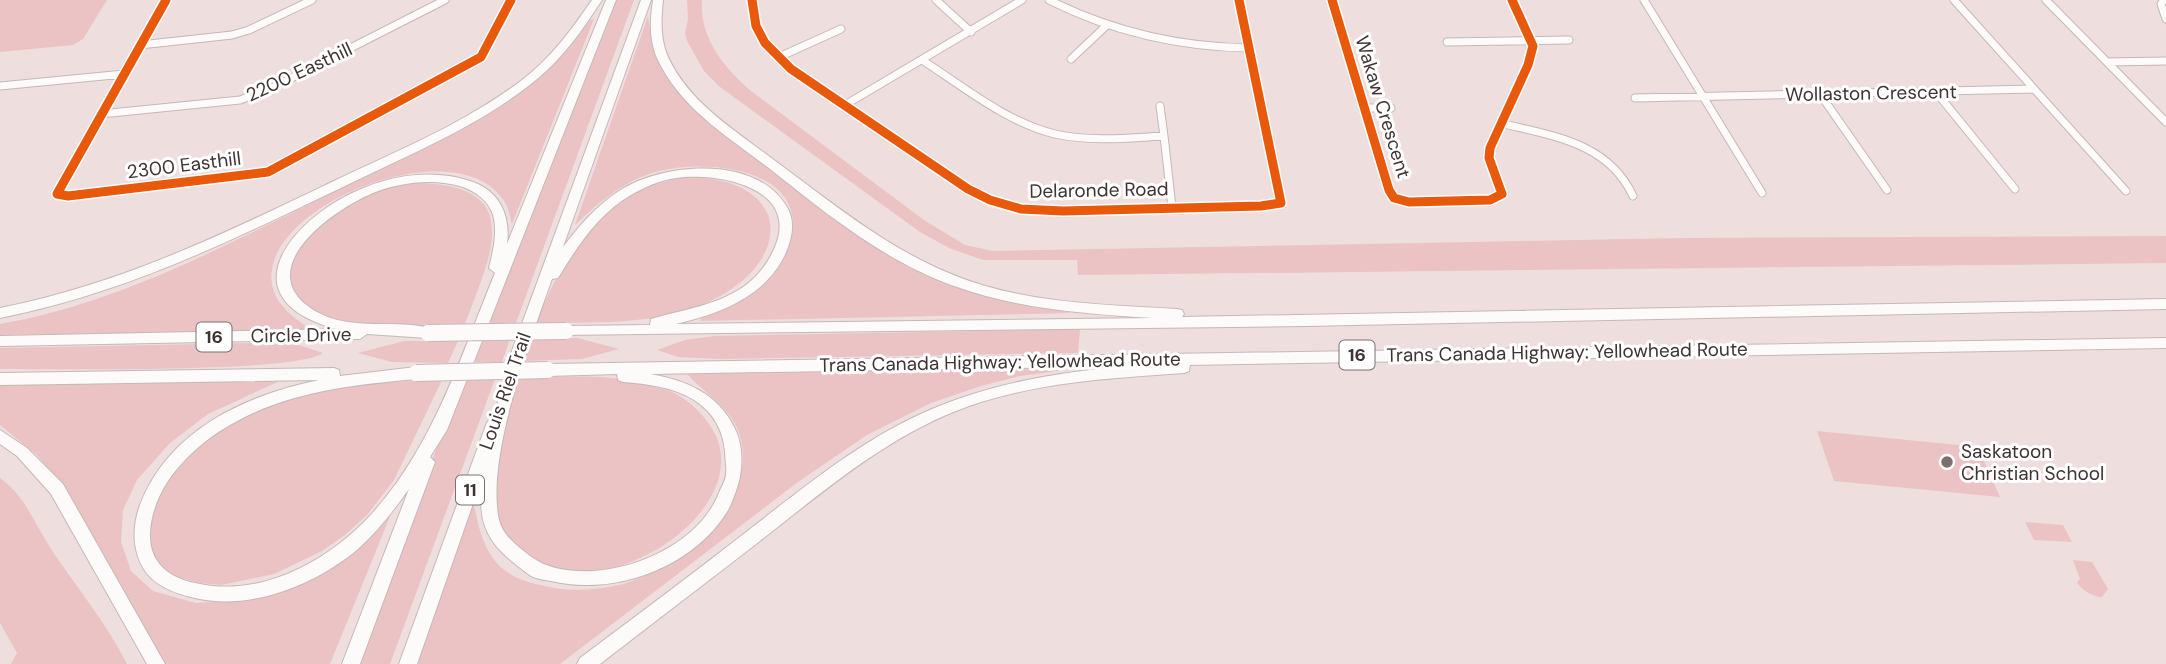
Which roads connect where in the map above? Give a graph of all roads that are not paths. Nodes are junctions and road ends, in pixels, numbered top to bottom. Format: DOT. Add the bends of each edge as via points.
graph roads {
  1 [pos="166,0"];
  2 [pos="312,0"];
  3 [pos="445,0"];
  4 [pos="512,0"];
  5 [pos="597,0"];
  6 [pos="611,0"];
  7 [pos="646,0"];
  8 [pos="658,0"];
  9 [pos="752,0"];
  10 [pos="936,0"];
  11 [pos="1022,0"];
  12 [pos="1049,0"];
  13 [pos="1239,0"];
  14 [pos="1332,0"];
  15 [pos="1512,0"];
  16 [pos="1644,0"];
  17 [pos="1954,0"];
  18 [pos="2046,0"];
  19 [pos="2164,0"];
  20 [pos="2166,19"];
  21 [pos="1106,26"];
  22 [pos="841,29"];
  23 [pos="971,32"];
  24 [pos="1569,40"];
  25 [pos="1531,41"];
  26 [pos="1447,42"];
  27 [pos="140,46"];
  28 [pos="1250,48"];
  29 [pos="779,57"];
  30 [pos="1072,59"];
  31 [pos="922,60"];
  32 [pos="2166,61"];
  33 [pos="2108,62"];
  34 [pos="124,74"];
  35 [pos="0,86"];
  36 [pos="2033,89"];
  37 [pos="1936,92"];
  38 [pos="1820,94"];
  39 [pos="1703,96"];
  40 [pos="1635,98"];
  41 [pos="845,105"];
  42 [pos="1160,106"];
  43 [pos="1366,108"];
  44 [pos="1391,108"];
  45 [pos="101,114"];
  46 [pos="2166,122"];
  47 [pos="1500,123"];
  48 [pos="1164,136"];
  49 [pos="2015,189"];
  50 [pos="1887,190"];
  51 [pos="2126,191"];
  52 [pos="1762,193"];
  53 [pos="1633,196"];
  54 [pos="1172,207"];
  55 [pos="2166,304"];
  56 [pos="0,313"];
  57 [pos="531,316"];
  58 [pos="1304,321"];
  59 [pos="481,322"];
  60 [pos="566,331"];
  61 [pos="428,333"];
  62 [pos="0,341"];
  63 [pos="2166,343"];
  64 [pos="519,353"];
  65 [pos="1318,356"];
  66 [pos="548,370"];
  67 [pos="416,373"];
  68 [pos="0,379"];
  69 [pos="441,424"];
  70 [pos="0,436"];
  71 [pos="156,664"];
  72 [pos="351,664"];
  73 [pos="408,664"];
  74 [pos="586,664"];
  1 -- 27 [label="street, 2300 Easthill"];
  2 -- 27 [label="street" via="232,35"];
  3 -- 45 [label="street, 2200 Easthill" via="240,100"];
  4 -- 45 [label="street, 2300 Easthill" via="481,57 268,172 57,194"];
  5 -- 56 [label="highway" via="568,42 542,69 491,106 422,144 189,256 81,294"];
  6 -- 59 [label="highway"];
  7 -- 57 [label="highway"];
  8 -- 58 [label="highway" via="655,32 661,54 697,105 852,225 910,261 957,282 1035,302"];
  9 -- 29 [label="street, Delaronde Road" via="756,26"];
  10 -- 23 [label="street"];
  11 -- 23 [label="street"];
  12 -- 21 [label="street"];
  13 -- 28 [label="street, Delaronde Road"];
  14 -- 43 [label="street, Wakaw Crescent"];
  15 -- 25 [label="street"];
  16 -- 39 [label="street"];
  17 -- 36 [label="street"];
  18 -- 33 [label="street"];
  19 -- 20 [label="street"];
  21 -- 28 [label="street" via="1180,43"];
  21 -- 30 [label="street"];
  22 -- 29 [label="street"];
  23 -- 31 [label="street"];
  24 -- 25 [label="street"];
  25 -- 26 [label="street"];
  25 -- 47 [label="street, Wakaw Crescent" via="1533,52"];
  27 -- 34 [label="street, 2300 Easthill"];
  28 -- 54 [label="street, Delaronde Road" via="1281,202"];
  29 -- 41 [label="street, Delaronde Road"];
  31 -- 41 [label="street"];
  31 -- 48 [label="street" via="1040,129 1073,137"];
  32 -- 33 [label="street"];
  33 -- 46 [label="street"];
  34 -- 35 [label="street"];
  34 -- 45 [label="street, 2300 Easthill"];
  36 -- 37 [label="street, Wollaston Crescent"];
  36 -- 51 [label="street"];
  37 -- 38 [label="street, Wollaston Crescent"];
  37 -- 49 [label="street"];
  38 -- 39 [label="street, Wollaston Crescent"];
  38 -- 50 [label="street"];
  39 -- 40 [label="street, Wollaston Crescent"];
  39 -- 52 [label="street"];
  41 -- 54 [label="street, Delaronde Road" via="990,200 1021,209 1053,211"];
  42 -- 48 [label="street"];
  43 -- 44 [label="street"];
  43 -- 47 [label="street, Wakaw Crescent" via="1389,190 1394,198 1409,202 1490,201 1502,194 1489,158"];
  47 -- 53 [label="street" via="1598,154 1622,174"];
  48 -- 54 [label="street"];
  55 -- 58 [label="highway, Trans Canada Highway: Yellowhead Route / 16"];
  57 -- 60 [label="highway" via="575,237 608,204 638,186 678,174 706,172 758,186 780,205 786,233 775,262 732,300 672,320"];
  57 -- 64 [label="highway, Louis Riel Trail / 11"];
  58 -- 60 [label="highway, Trans Canada Highway: Yellowhead Route / 16"];
  59 -- 61 [label="highway" via="502,247 502,221 494,202 477,188 438,179 385,185 338,205 299,236 286,260 283,281 303,310 347,326"];
  59 -- 69 [label="highway"];
  60 -- 61 [label="highway, Circle Drive / 16, bridge"];
  61 -- 62 [label="highway, Circle Drive / 16"];
  63 -- 65 [label="highway, Trans Canada Highway: Yellowhead Route / 16"];
  64 -- 66 [label="highway" via="489,481 493,527 512,555 543,575 606,578 667,558 699,535 720,509 734,477 734,446 716,409 689,390 651,379"];
  64 -- 73 [label="highway, Louis Riel Trail / 11"];
  65 -- 66 [label="highway, Trans Canada Highway: Yellowhead Route / 16"];
  65 -- 74 [label="highway" via="1074,376 1003,390 944,410 901,430 827,479"];
  66 -- 67 [label="highway, Circle Drive / 16, bridge"];
  67 -- 68 [label="highway, Circle Drive / 16"];
  67 -- 69 [label="highway" via="295,389 220,421 174,462 151,496 142,529 146,558 166,580 214,594 257,591 308,572 368,531 411,476"];
  69 -- 72 [label="highway"];
  70 -- 71 [label="highway" via="57,489"];
}
